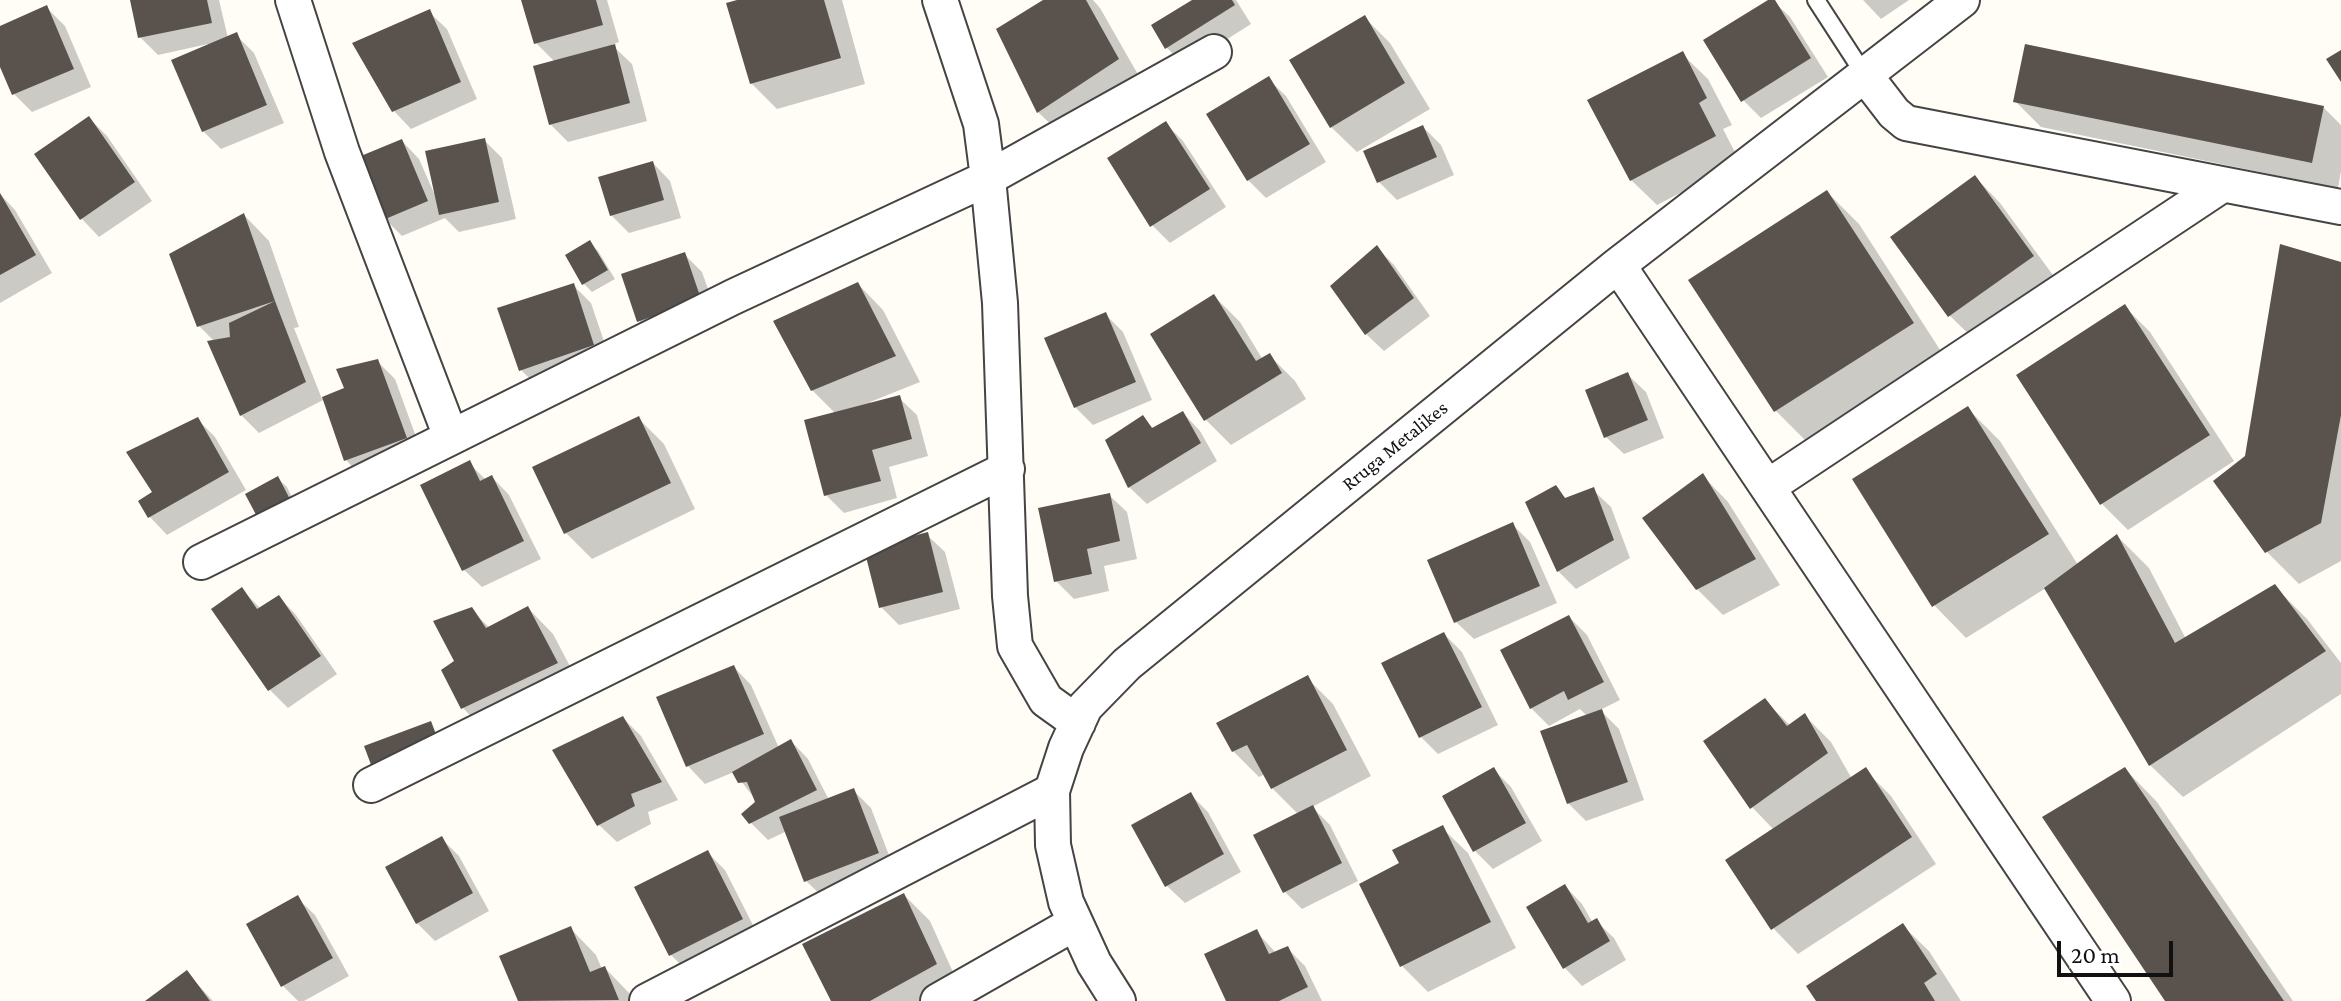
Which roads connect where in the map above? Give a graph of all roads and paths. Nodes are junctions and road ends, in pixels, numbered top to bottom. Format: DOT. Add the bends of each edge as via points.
graph roads {
  1 [pos="293,0"];
  2 [pos="940,0"];
  3 [pos="1816,0"];
  4 [pos="1962,0"];
  5 [pos="1214,52"];
  6 [pos="1864,74"];
  7 [pos="988,178"];
  8 [pos="2222,185"];
  9 [pos="2341,207"];
  10 [pos="1618,265"];
  11 [pos="451,437"];
  12 [pos="1007,469"];
  13 [pos="1769,486"];
  14 [pos="201,562"];
  15 [pos="1078,723"];
  16 [pos="371,785"];
  17 [pos="1052,791"];
  18 [pos="1075,923"];
  19 [pos="647,1001"];
  20 [pos="938,1001"];
  21 [pos="1118,1001"];
  22 [pos="2113,1001"];
  1 -- 11 [label="street" via="342,152"];
  2 -- 7 [label="street" via="981,124"];
  3 -- 6 [label="lane"];
  4 -- 6 [label="street, Rruga Metalikes"];
  5 -- 7 [label="street"];
  6 -- 8 [label="street" via="1906,123"];
  6 -- 10 [label="street, Rruga Metalikes"];
  7 -- 11 [label="street"];
  7 -- 12 [label="street"];
  8 -- 9 [label="street"];
  8 -- 13 [label="street"];
  10 -- 13 [label="street"];
  10 -- 15 [label="street, Rruga Metalikes" via="1127,664 1085,707"];
  11 -- 14 [label="street"];
  12 -- 15 [label="street" via="1015,646 1046,700"];
  12 -- 16 [label="street"];
  13 -- 22 [label="street"];
  15 -- 17 [label="street, Rruga Metalikes"];
  17 -- 18 [label="street, Rruga Metalikes" via="1053,845"];
  17 -- 19 [label="street"];
  18 -- 20 [label="street"];
  18 -- 21 [label="street, Rruga Metalikes"];
}
